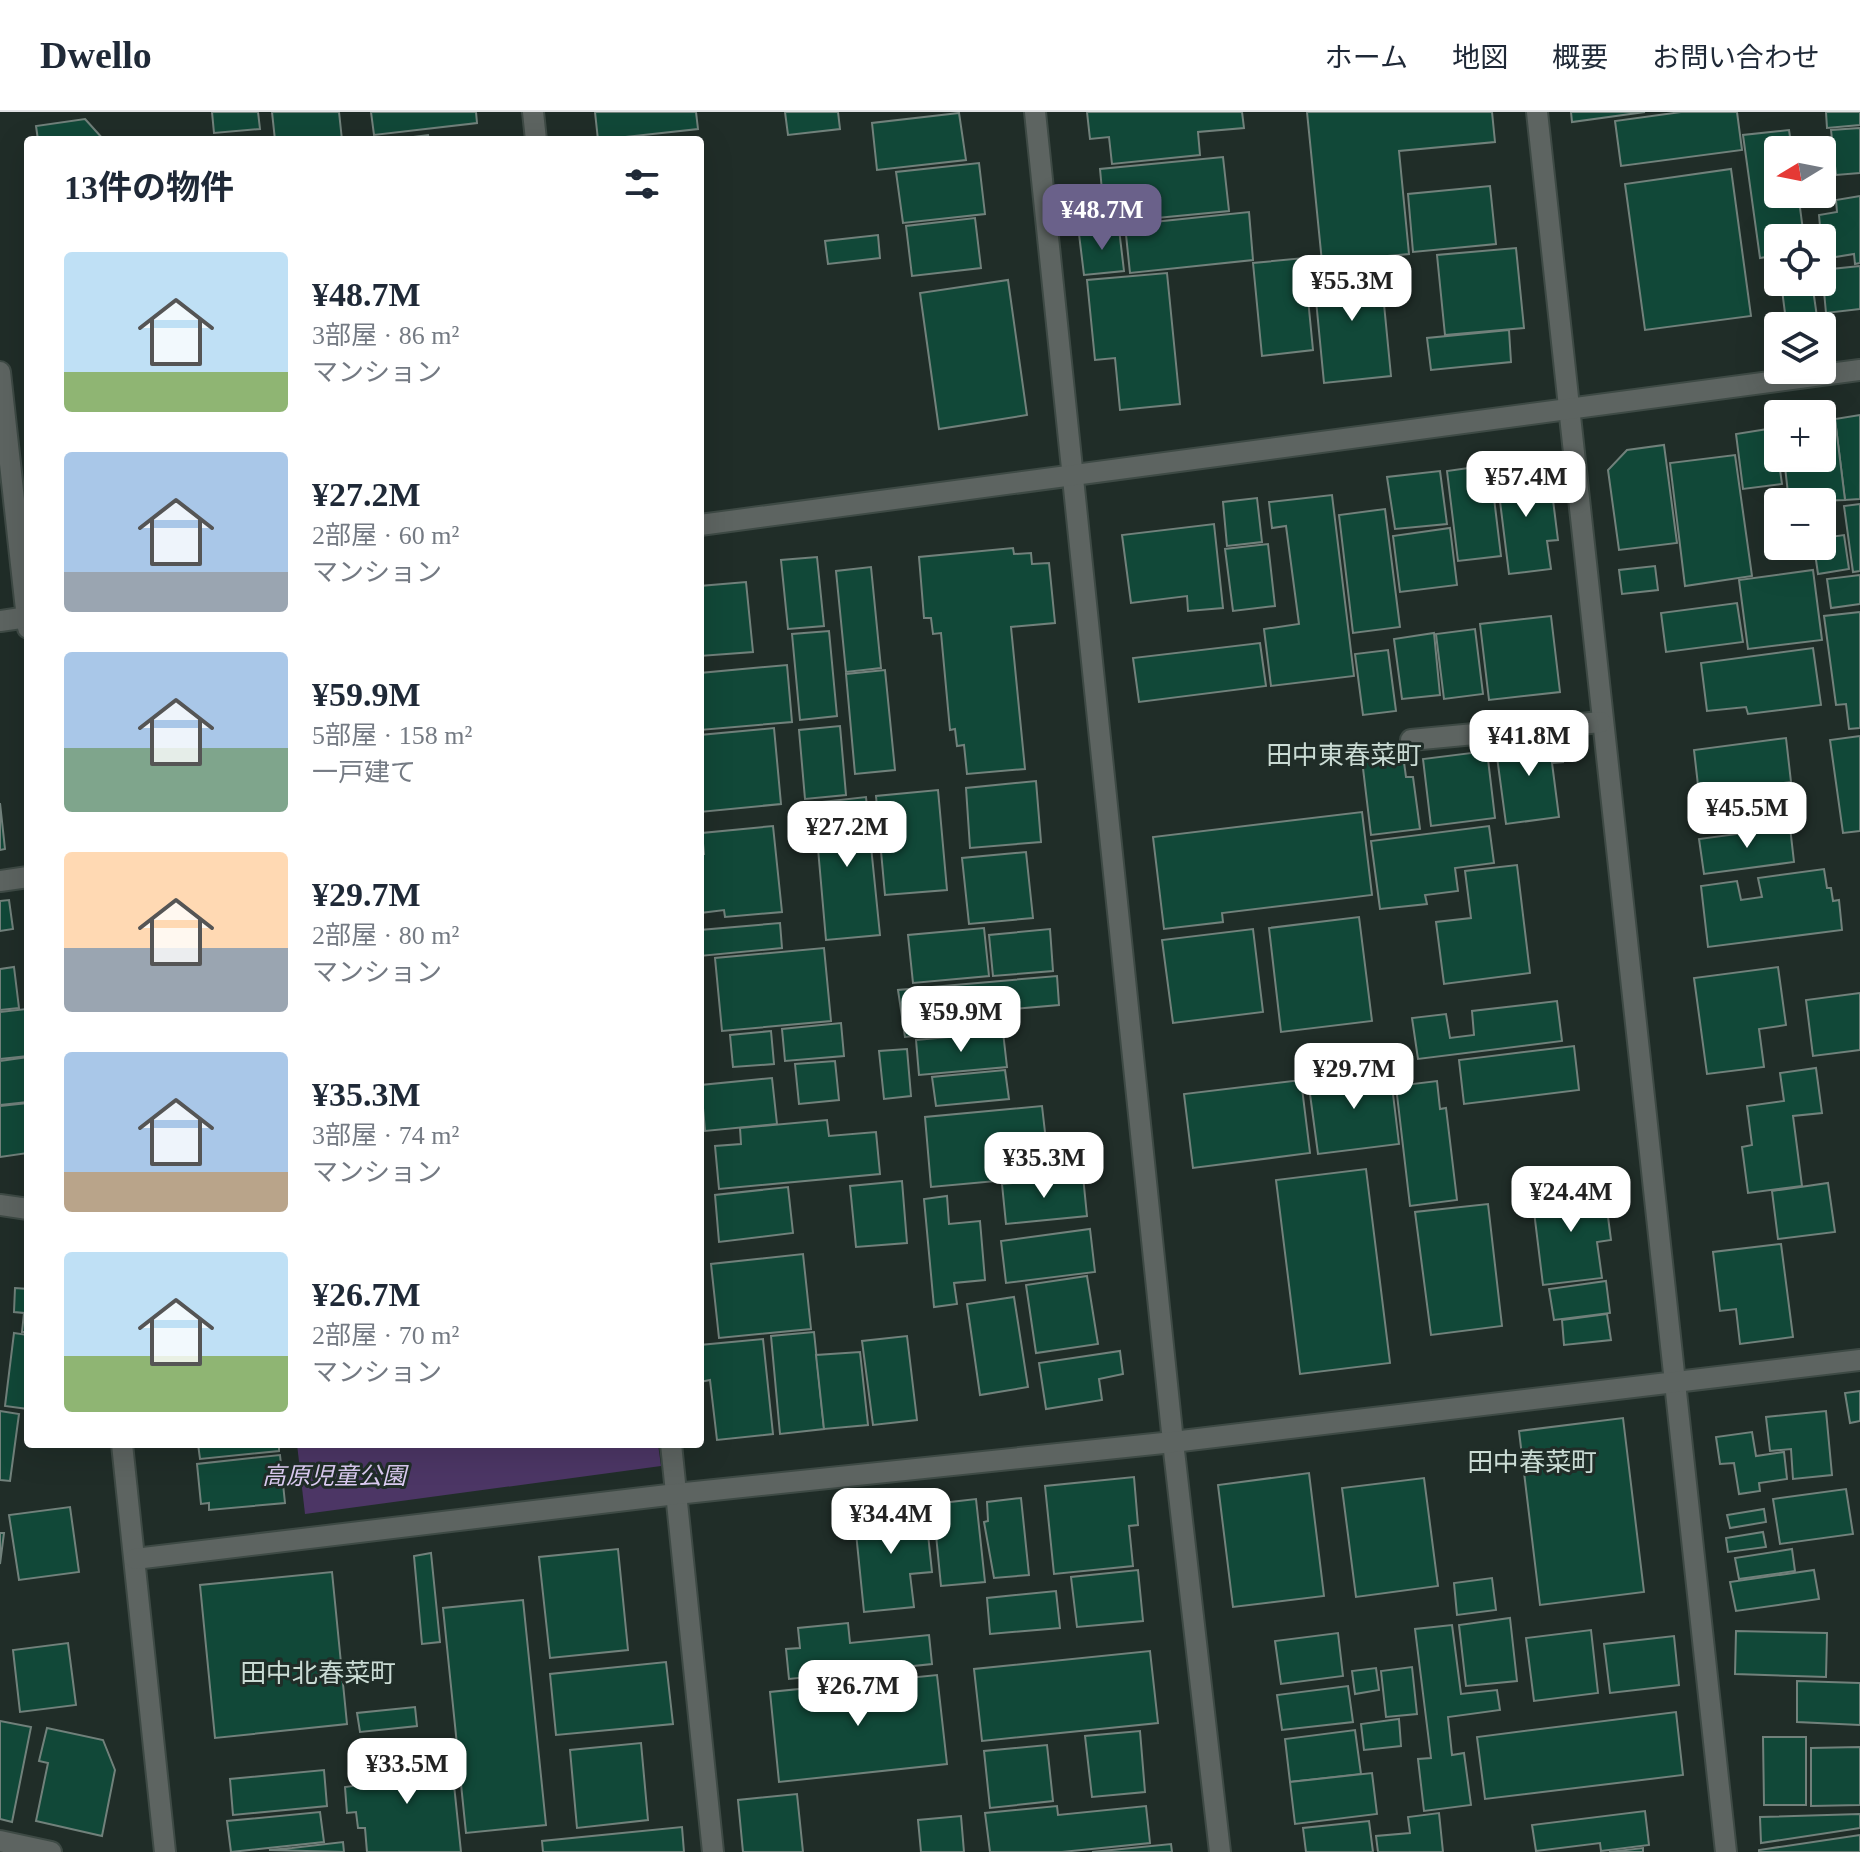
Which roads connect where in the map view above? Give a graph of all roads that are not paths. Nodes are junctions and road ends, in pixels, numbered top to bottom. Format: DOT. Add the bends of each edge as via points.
graph roads {
  1 [pos="533,112"];
  2 [pos="1035,112"];
  3 [pos="1537,112"];
  4 [pos="536,136"];
  5 [pos="1860,370"];
  6 [pos="0,372"];
  7 [pos="1568,409"];
  8 [pos="1074,475"];
  9 [pos="704,524"];
  10 [pos="24,585"];
  11 [pos="0,621"];
  12 [pos="24,621"];
  13 [pos="1601,722"];
  14 [pos="1411,740"];
  15 [pos="24,878"];
  16 [pos="0,881"];
  17 [pos="0,1205"];
  18 [pos="24,1208"];
  19 [pos="1860,1360"];
  20 [pos="1674,1380"];
  21 [pos="1173,1442"];
  22 [pos="122,1448"];
  23 [pos="671,1448"];
  24 [pos="676,1494"];
  25 [pos="135,1559"];
  26 [pos="0,1841"];
  27 [pos="51,1852"];
  28 [pos="165,1852"];
  29 [pos="713,1852"];
  30 [pos="1220,1852"];
  31 [pos="1726,1852"];
  1 -- 4 [label="street"];
  2 -- 8 [label="street"];
  3 -- 7 [label="street"];
  5 -- 7 [label="street"];
  6 -- 10 [label="street"];
  7 -- 8 [label="street"];
  7 -- 13 [label="street"];
  8 -- 9 [label="street"];
  8 -- 21 [label="street"];
  11 -- 12 [label="street"];
  13 -- 14 [label="street"];
  13 -- 20 [label="street"];
  15 -- 16 [label="street"];
  17 -- 18 [label="street"];
  19 -- 20 [label="street"];
  20 -- 21 [label="street"];
  20 -- 31 [label="street"];
  21 -- 24 [label="street"];
  21 -- 30 [label="street"];
  22 -- 25 [label="street"];
  23 -- 24 [label="street"];
  24 -- 25 [label="street"];
  24 -- 29 [label="street"];
  25 -- 28 [label="street"];
  26 -- 27 [label="street"];
}
